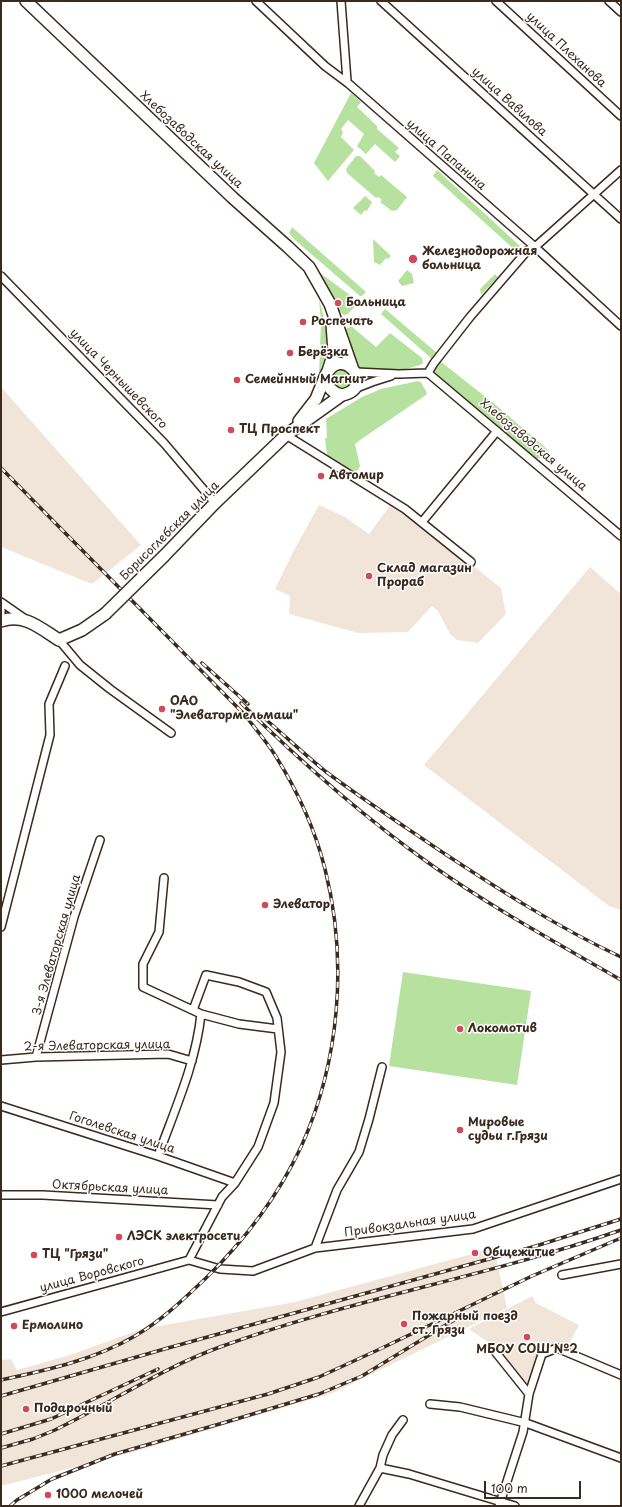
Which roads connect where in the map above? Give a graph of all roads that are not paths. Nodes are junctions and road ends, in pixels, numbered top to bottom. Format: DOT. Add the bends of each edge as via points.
graph roads {
  1 [pos="26,1"];
  2 [pos="256,1"];
  3 [pos="341,1"];
  4 [pos="382,1"];
  5 [pos="496,1"];
  6 [pos="609,1"];
  7 [pos="621,12"];
  8 [pos="347,82"];
  9 [pos="621,116"];
  10 [pos="621,170"];
  11 [pos="594,194"];
  12 [pos="621,219"];
  13 [pos="535,247"];
  14 [pos="1,276"];
  15 [pos="330,304"];
  16 [pos="621,326"];
  17 [pos="354,370"];
  18 [pos="428,373"];
  19 [pos="326,374"];
  20 [pos="399,374"];
  21 [pos="354,390"];
  22 [pos="342,395"];
  23 [pos="497,431"];
  24 [pos="289,433"];
  25 [pos="215,503"];
  26 [pos="422,522"];
  27 [pos="621,536"];
  28 [pos="471,562"];
  29 [pos="1,604"];
  30 [pos="1,616"];
  31 [pos="26,620"];
  32 [pos="1,621"];
  33 [pos="59,640"];
  34 [pos="65,666"];
  35 [pos="171,733"];
  36 [pos="100,840"];
  37 [pos="164,878"];
  38 [pos="1,927"];
  39 [pos="193,1010"];
  40 [pos="201,1014"];
  41 [pos="278,1029"];
  42 [pos="36,1057"];
  43 [pos="1,1060"];
  44 [pos="192,1061"];
  45 [pos="382,1067"];
  46 [pos="1,1106"];
  47 [pos="158,1156"];
  48 [pos="621,1179"];
  49 [pos="235,1183"];
  50 [pos="1,1195"];
  51 [pos="218,1204"];
  52 [pos="315,1248"];
  53 [pos="189,1260"];
  54 [pos="621,1264"];
  55 [pos="562,1275"];
  56 [pos="1,1312"];
  57 [pos="493,1349"];
  58 [pos="621,1375"];
  59 [pos="530,1394"];
  60 [pos="430,1404"];
  61 [pos="403,1420"];
  62 [pos="526,1423"];
  63 [pos="621,1458"];
  64 [pos="380,1468"];
  65 [pos="500,1504"];
  66 [pos="359,1506"];
  67 [pos="516,1506"];
  1 -- 15 [label="street, Хлебозаводская улица" via="233,198 288,246 309,267"];
  2 -- 8 [label="street, улица Папанина" via="325,66"];
  3 -- 8 [label="street"];
  4 -- 11 [label="street, улица Вавилова"];
  5 -- 9 [label="street, улица Плеханова"];
  6 -- 7 [label="street"];
  8 -- 13 [label="street, улица Папанина"];
  10 -- 11 [label="street"];
  11 -- 12 [label="street, улица Вавилова"];
  11 -- 13 [label="street"];
  13 -- 16 [label="street, улица Папанина"];
  13 -- 18 [label="street" via="527,250 512,267"];
  14 -- 25 [label="street, улица Чернышевского" via="164,442"];
  15 -- 17 [label="street"];
  15 -- 19 [label="street" via="334,352"];
  17 -- 19 [label="street" via="346,364 338,364"];
  17 -- 20 [label="street"];
  17 -- 21 [label="street" via="357,383"];
  18 -- 20 [label="street"];
  18 -- 23 [label="street, Хлебозаводская улица"];
  19 -- 22 [label="street" via="330,390"];
  19 -- 24 [label="street" via="316,399"];
  20 -- 21 [label="street"];
  21 -- 22 [label="street"];
  22 -- 24 [label="street"];
  23 -- 26 [label="street"];
  23 -- 27 [label="street, Хлебозаводская улица"];
  24 -- 25 [label="street, Борисоглебская улица"];
  24 -- 26 [label="street"];
  25 -- 33 [label="street, Борисоглебская улица, bridge" via="105,614 82,630"];
  26 -- 28 [label="street"];
  29 -- 30 [label="street"];
  29 -- 31 [label="street"];
  31 -- 32 [label="street" via="11,618"];
  31 -- 33 [label="street"];
  33 -- 35 [label="street" via="80,665"];
  34 -- 38 [label="street" via="49,704 50,735"];
  36 -- 42 [label="street, 3-я Элеваторская улица" via="74,917"];
  37 -- 39 [label="street" via="159,932 143,964 143,987"];
  39 -- 40 [label="street"];
  39 -- 41 [label="street" via="206,975 239,982 266,992 277,1018"];
  40 -- 41 [label="street" via="239,1024"];
  40 -- 44 [label="street"];
  41 -- 49 [label="street" via="282,1052 274,1103 258,1147"];
  42 -- 43 [label="street, 2-я Элеваторская улица"];
  42 -- 44 [label="street, 2-я Элеваторская улица" via="168,1054"];
  44 -- 47 [label="street"];
  45 -- 52 [label="street" via="359,1152 337,1190"];
  46 -- 47 [label="street, Гоголевская улица"];
  47 -- 49 [label="street, Гоголевская улица"];
  48 -- 52 [label="street, Привокзальная улица" via="472,1230"];
  49 -- 51 [label="street"];
  50 -- 51 [label="street, Октябрьская улица"];
  51 -- 53 [label="street"];
  52 -- 53 [label="street, Привокзальная улица" via="253,1271 220,1269"];
  53 -- 56 [label="street, улица Воровского"];
  54 -- 55 [label="street"];
  57 -- 59 [label="street"];
  58 -- 59 [label="street" via="557,1348 542,1354"];
  59 -- 62 [label="street"];
  60 -- 62 [label="street" via="460,1407"];
  61 -- 64 [label="street" via="392,1435"];
  62 -- 63 [label="street"];
  62 -- 65 [label="street"];
  64 -- 65 [label="street" via="409,1474"];
  64 -- 66 [label="street"];
  65 -- 67 [label="street"];
}
